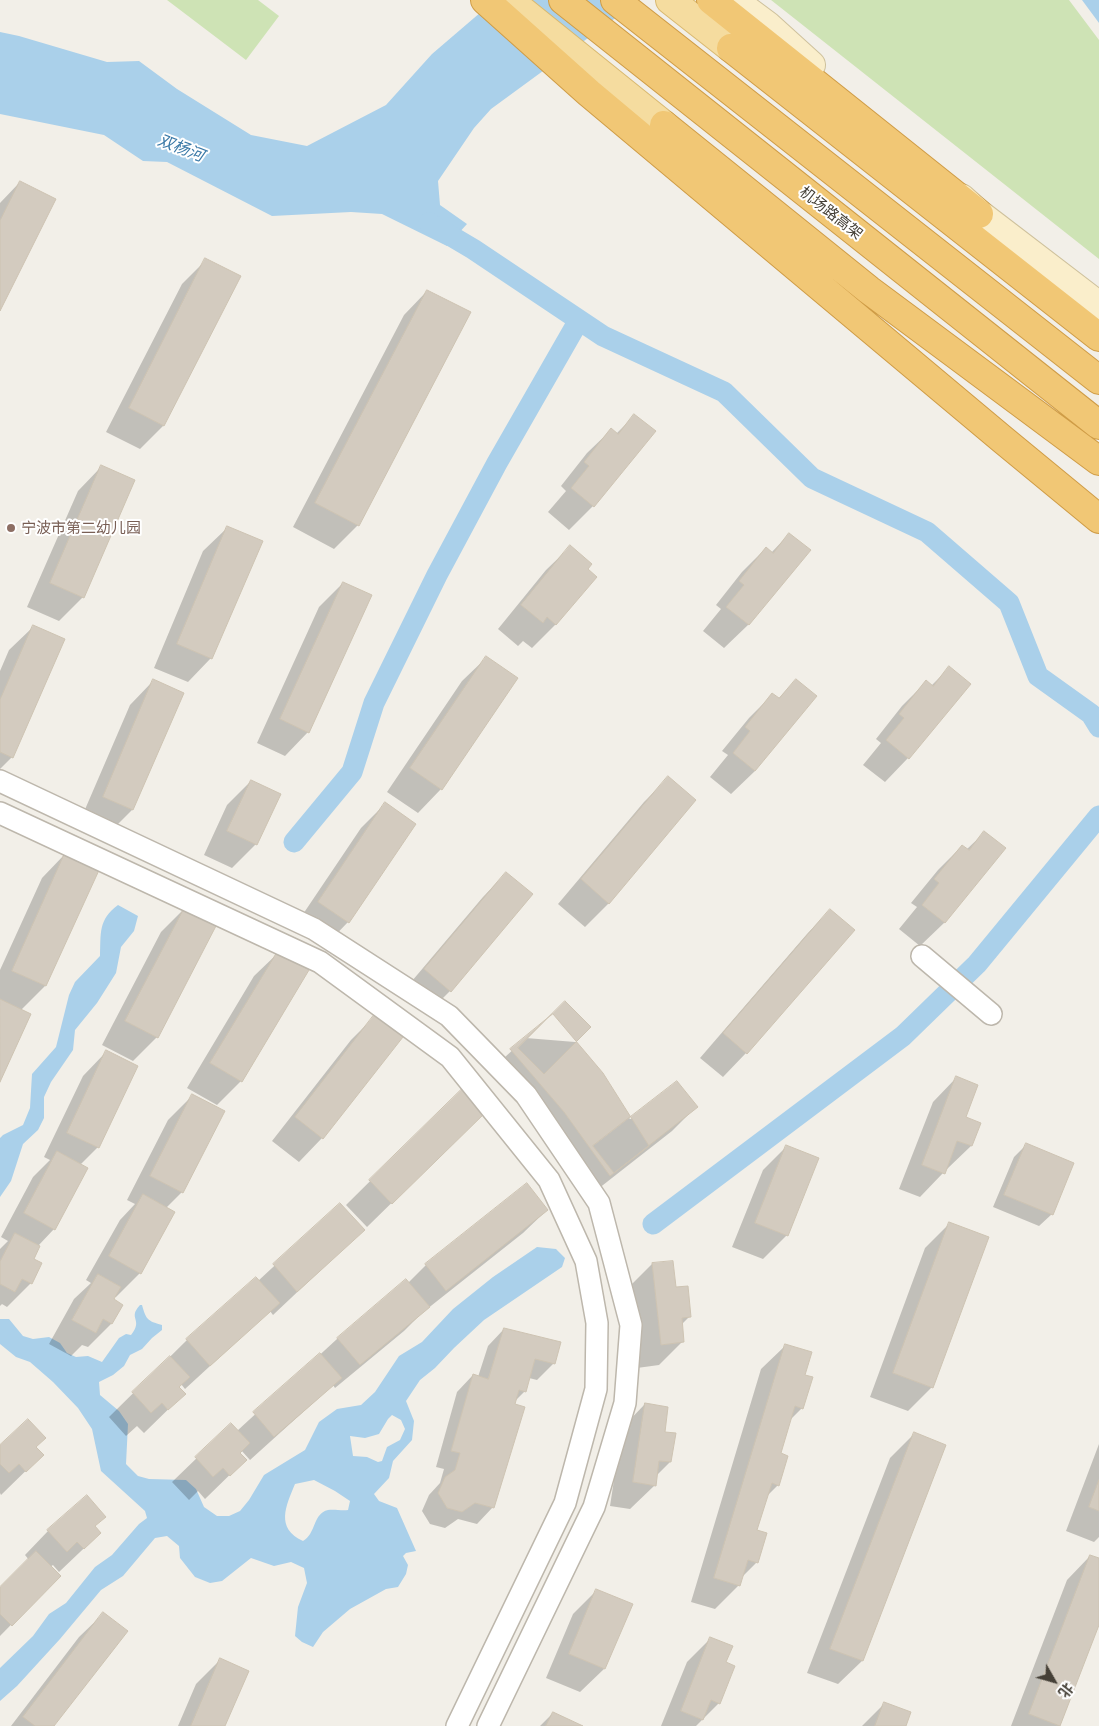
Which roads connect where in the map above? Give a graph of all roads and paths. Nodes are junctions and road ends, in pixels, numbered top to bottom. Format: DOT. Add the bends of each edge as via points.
graph roads {
  1 [pos="485,0"];
  2 [pos="509,0"];
  3 [pos="563,0"];
  4 [pos="615,0"];
  5 [pos="670,0"];
  6 [pos="711,0"];
  7 [pos="733,0"];
  8 [pos="731,48"];
  9 [pos="664,125"];
  10 [pos="979,214"];
  11 [pos="1099,306"];
  12 [pos="1099,337"];
  13 [pos="1099,380"];
  14 [pos="1099,426"];
  15 [pos="1099,461"];
  16 [pos="1099,519"];
  17 [pos="0,781"];
  18 [pos="0,813"];
  19 [pos="922,956"];
  20 [pos="991,1014"];
  21 [pos="457,1726"];
  22 [pos="488,1726"];
  1 -- 16 [label="highway" via="597,99"];
  2 -- 9 [label="main road"];
  3 -- 14 [label="highway, 机场路高架"];
  4 -- 13 [label="highway"];
  5 -- 8 [label="main road"];
  6 -- 10 [label="highway"];
  7 -- 10 [label="main road" via="768,26"];
  8 -- 12 [label="highway"];
  9 -- 15 [label="highway" via="869,290"];
  10 -- 11 [label="main road"];
  17 -- 22 [label="street" via="314,929 448,1016 526,1095 599,1203 631,1325 625,1403 594,1507"];
  18 -- 21 [label="street" via="320,962 450,1057 549,1180 586,1261 597,1323 596,1389 565,1503"];
  19 -- 20 [label="street"];
}
